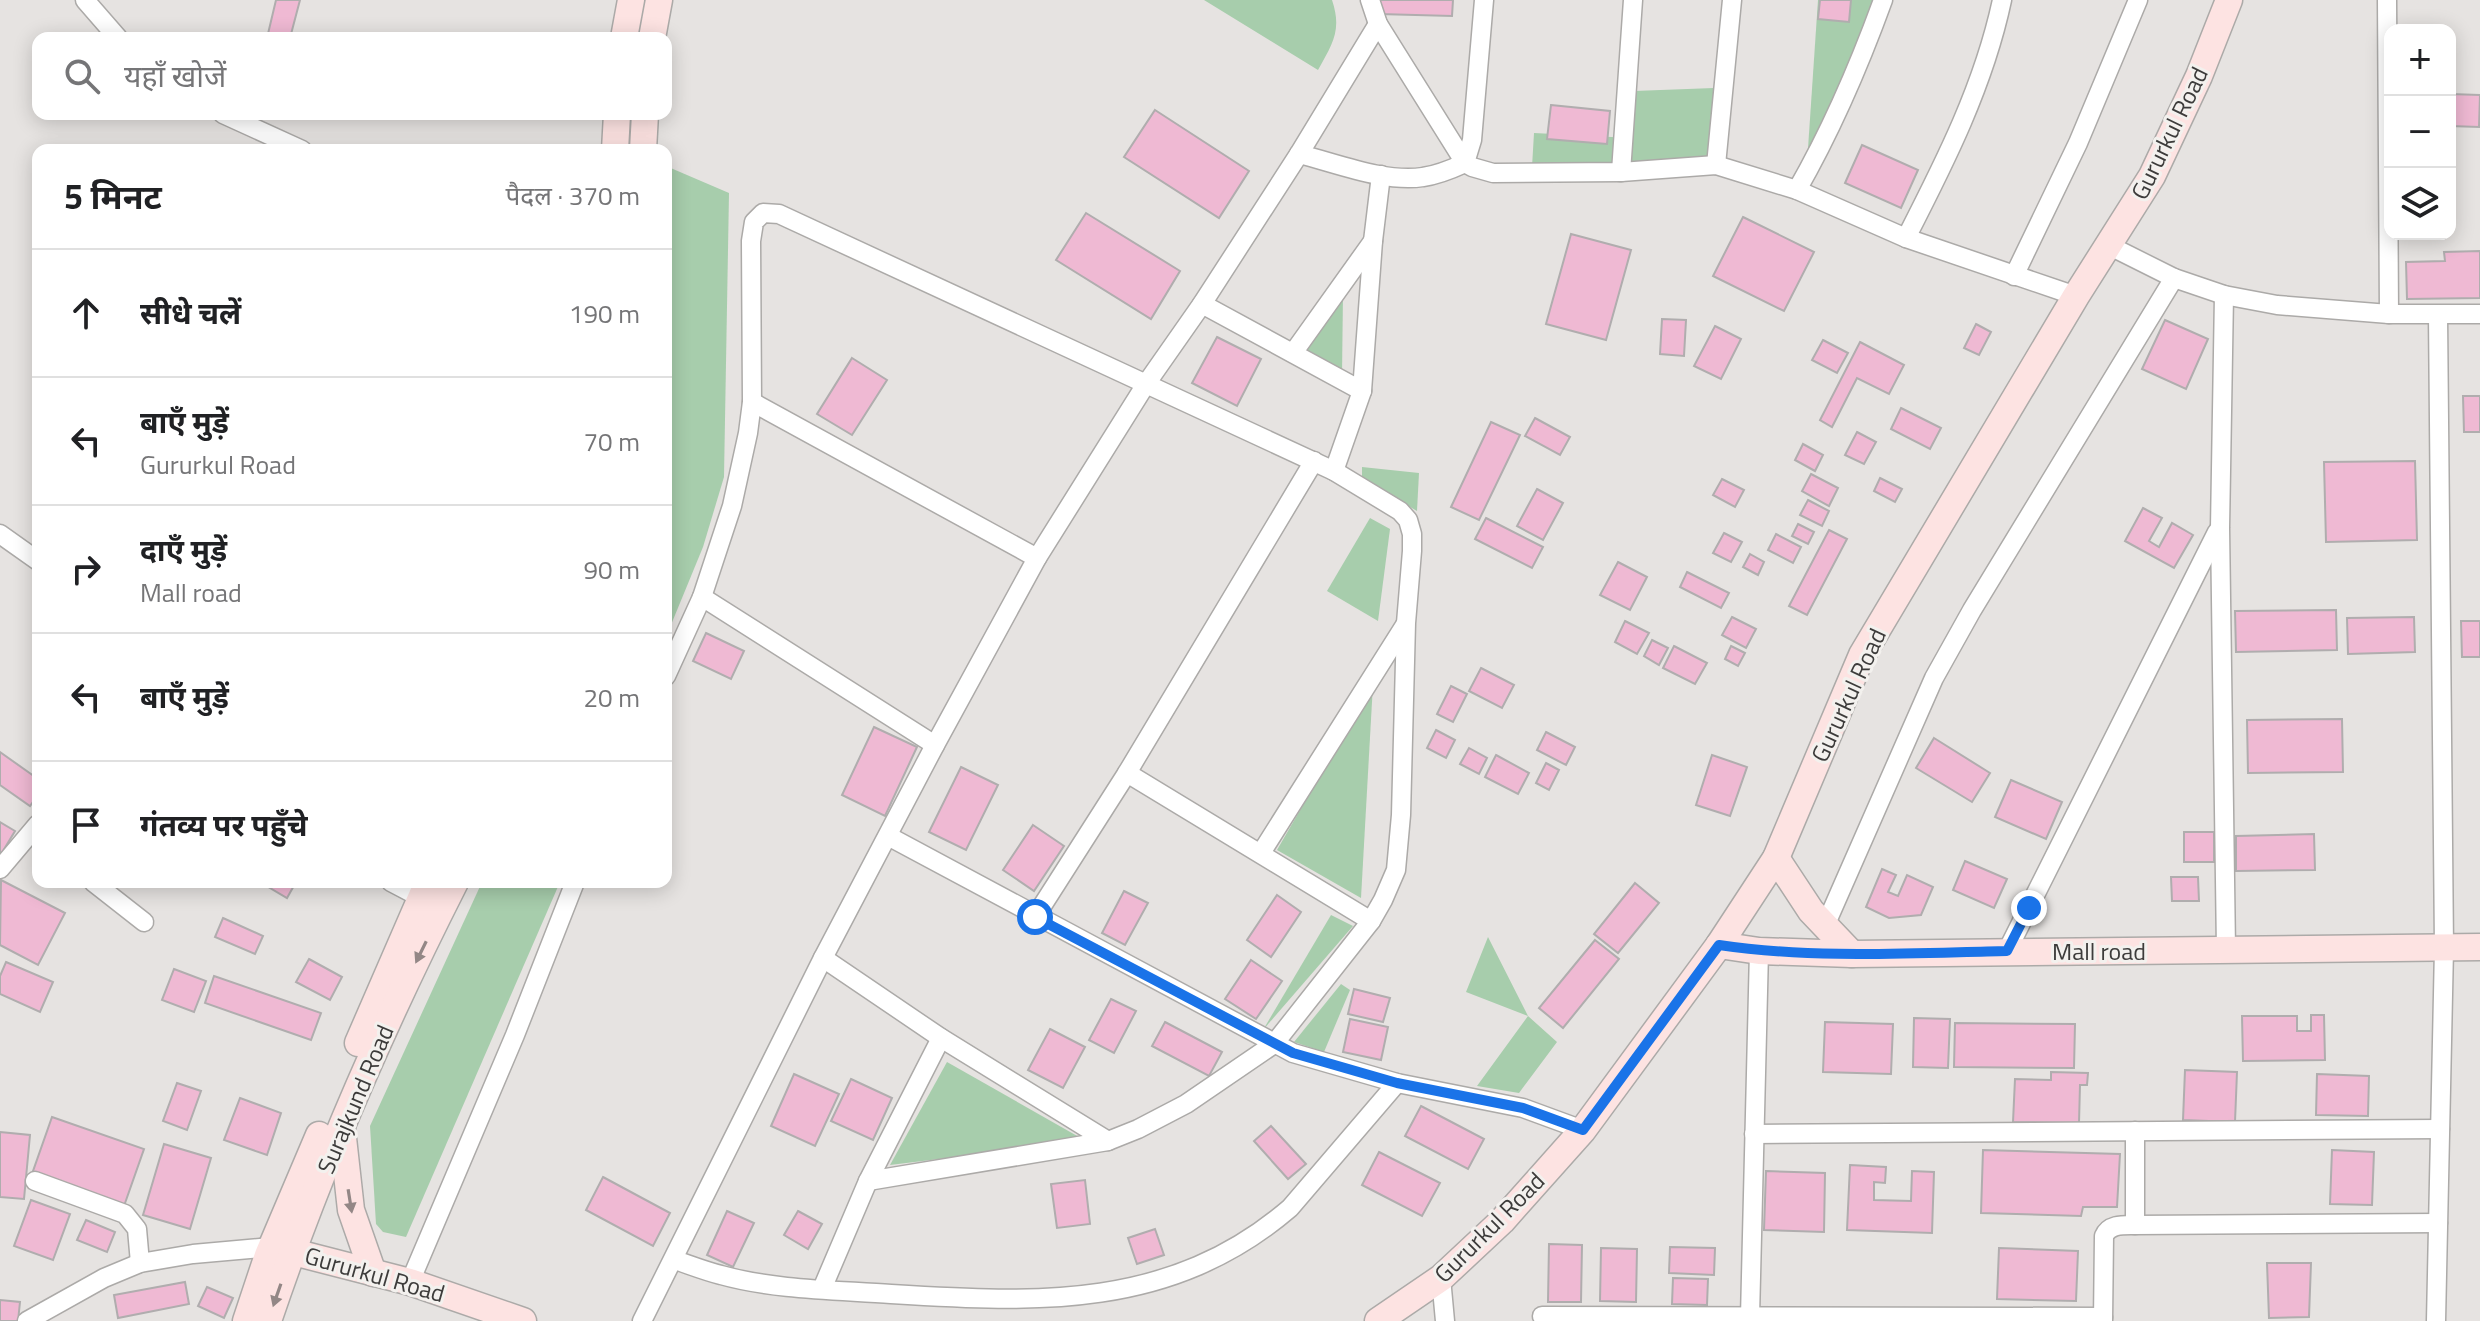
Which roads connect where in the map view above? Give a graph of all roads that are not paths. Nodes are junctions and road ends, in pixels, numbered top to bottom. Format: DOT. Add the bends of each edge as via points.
graph roads {
  1 [pos="85,0"];
  2 [pos="631,0"];
  3 [pos="659,0"];
  4 [pos="1370,0"];
  5 [pos="1484,0"];
  6 [pos="1633,0"];
  7 [pos="1732,0"];
  8 [pos="1883,0"];
  9 [pos="2002,0"];
  10 [pos="2138,0"];
  11 [pos="2229,0"];
  12 [pos="2387,0"];
  13 [pos="1378,24"];
  14 [pos="113,32"];
  15 [pos="625,32"];
  16 [pos="653,32"];
  17 [pos="236,120"];
  18 [pos="617,120"];
  19 [pos="645,120"];
  20 [pos="289,144"];
  21 [pos="615,144"];
  22 [pos="643,144"];
  23 [pos="1299,154"];
  24 [pos="1465,163"];
  25 [pos="1716,165"];
  26 [pos="1621,172"];
  27 [pos="1381,175"];
  28 [pos="1797,190"];
  29 [pos="1906,238"];
  30 [pos="1373,241"];
  31 [pos="2110,246"];
  32 [pos="2014,276"];
  33 [pos="2174,278"];
  34 [pos="2224,295"];
  35 [pos="2076,296"];
  36 [pos="1202,304"];
  37 [pos="2389,314"];
  38 [pos="2480,314"];
  39 [pos="2438,315"];
  40 [pos="1293,353"];
  41 [pos="1146,384"];
  42 [pos="1362,391"];
  43 [pos="752,402"];
  44 [pos="1314,461"];
  45 [pos="1334,471"];
  46 [pos="2220,528"];
  47 [pos="0,534"];
  48 [pos="32,557"];
  49 [pos="1037,558"];
  50 [pos="702,597"];
  51 [pos="1406,623"];
  52 [pos="672,663"];
  53 [pos="935,745"];
  54 [pos="1127,773"];
  55 [pos="32,835"];
  56 [pos="888,836"];
  57 [pos="1261,853"];
  58 [pos="1776,858"];
  59 [pos="0,869"];
  60 [pos="101,888"];
  61 [pos="408,888"];
  62 [pos="573,888"];
  63 [pos="430,896"];
  64 [pos="1035,917"];
  65 [pos="1371,921"];
  66 [pos="144,922"];
  67 [pos="1825,926"];
  68 [pos="1719,945"];
  69 [pos="2480,947"];
  70 [pos="2444,948"];
  71 [pos="2226,950"];
  72 [pos="1759,951"];
  73 [pos="2007,951"];
  74 [pos="1852,954"];
  75 [pos="823,958"];
  76 [pos="941,1038"];
  77 [pos="1274,1044"];
  78 [pos="1397,1083"];
  79 [pos="342,1126"];
  80 [pos="2440,1129"];
  81 [pos="1583,1130"];
  82 [pos="2135,1131"];
  83 [pos="1754,1134"];
  84 [pos="1108,1141"];
  85 [pos="35,1181"];
  86 [pos="868,1181"];
  87 [pos="2438,1223"];
  88 [pos="2135,1225"];
  89 [pos="282,1249"];
  90 [pos="675,1260"];
  91 [pos="140,1263"];
  92 [pos="373,1273"];
  93 [pos="1441,1278"];
  94 [pos="410,1282"];
  95 [pos="822,1289"];
  96 [pos="480,1313"];
  97 [pos="1542,1316"];
  98 [pos="1750,1317"];
  99 [pos="2103,1319"];
  100 [pos="27,1321"];
  101 [pos="246,1321"];
  102 [pos="268,1321"];
  103 [pos="523,1321"];
  104 [pos="642,1321"];
  105 [pos="1378,1321"];
  106 [pos="1445,1321"];
  107 [pos="2436,1321"];
  1 -- 14 [label="street"];
  2 -- 15 [label="street"];
  3 -- 16 [label="street"];
  4 -- 13 [label="street"];
  5 -- 24 [label="street" via="1472,140"];
  6 -- 26 [label="street"];
  7 -- 25 [label="street"];
  8 -- 28 [label="street" via="1826,137"];
  9 -- 29 [label="street" via="1963,120"];
  10 -- 32 [label="street"];
  11 -- 31 [label="street, Gururkul Road" via="2152,176"];
  12 -- 37 [label="street"];
  13 -- 23 [label="street"];
  13 -- 24 [label="street"];
  17 -- 20 [label="street"];
  18 -- 21 [label="street"];
  19 -- 22 [label="street"];
  23 -- 27 [label="street"];
  23 -- 36 [label="street"];
  24 -- 26 [label="street" via="1493,173"];
  24 -- 27 [label="street" via="1423,177"];
  25 -- 26 [label="street"];
  25 -- 28 [label="street"];
  27 -- 30 [label="street"];
  28 -- 29 [label="street"];
  29 -- 32 [label="street"];
  30 -- 40 [label="street"];
  30 -- 42 [label="street"];
  31 -- 33 [label="street"];
  31 -- 35 [label="street, Gururkul Road"];
  32 -- 35 [label="street"];
  33 -- 34 [label="street"];
  33 -- 67 [label="street" via="1934,678"];
  34 -- 37 [label="street"];
  34 -- 46 [label="street"];
  35 -- 58 [label="street, Gururkul Road" via="1862,655"];
  36 -- 40 [label="street"];
  36 -- 41 [label="street"];
  37 -- 39 [label="street"];
  38 -- 39 [label="street"];
  39 -- 70 [label="street"];
  40 -- 42 [label="street"];
  41 -- 43 [label="street" via="771,212 754,222 751,241"];
  41 -- 44 [label="street"];
  41 -- 49 [label="street"];
  42 -- 45 [label="street"];
  43 -- 49 [label="street"];
  43 -- 50 [label="street" via="732,506"];
  44 -- 45 [label="street"];
  44 -- 54 [label="street"];
  45 -- 51 [label="street" via="1408,520 1412,551"];
  46 -- 71 [label="street"];
  46 -- 73 [label="street"];
  47 -- 48 [label="street"];
  49 -- 53 [label="street"];
  50 -- 52 [label="street"];
  50 -- 53 [label="street"];
  51 -- 57 [label="street"];
  51 -- 65 [label="street" via="1399,849 1396,870"];
  53 -- 56 [label="street"];
  54 -- 57 [label="street"];
  54 -- 64 [label="street"];
  55 -- 59 [label="street"];
  56 -- 64 [label="street"];
  56 -- 75 [label="street"];
  57 -- 65 [label="street"];
  58 -- 67 [label="street"];
  58 -- 68 [label="street, Gururkul Road"];
  60 -- 66 [label="street"];
  61 -- 63 [label="street"];
  62 -- 94 [label="street"];
  63 -- 79 [label="street, Surajkund Road, one-way"];
  63 -- 89 [label="street, Surajkund Road"];
  64 -- 77 [label="street"];
  65 -- 77 [label="street"];
  67 -- 74 [label="street"];
  68 -- 72 [label="street, Mall road"];
  68 -- 81 [label="street, Gururkul Road"];
  69 -- 70 [label="street, Mall road"];
  70 -- 71 [label="street, Mall road"];
  70 -- 80 [label="street"];
  71 -- 73 [label="street, Mall road"];
  72 -- 74 [label="street, Mall road"];
  72 -- 83 [label="street"];
  73 -- 74 [label="street, Mall road"];
  75 -- 76 [label="street"];
  75 -- 90 [label="street"];
  76 -- 84 [label="street"];
  76 -- 86 [label="street"];
  77 -- 78 [label="street"];
  77 -- 84 [label="street" via="1186,1104"];
  78 -- 81 [label="street" via="1523,1108"];
  78 -- 95 [label="street" via="1290,1208 1246,1241 1170,1278 1115,1291 1029,1300"];
  79 -- 89 [label="street, Surajkund Road"];
  79 -- 92 [label="street, one-way" via="351,1210"];
  80 -- 82 [label="street"];
  80 -- 87 [label="street"];
  81 -- 93 [label="street, Gururkul Road" via="1502,1221"];
  82 -- 83 [label="street"];
  82 -- 88 [label="street"];
  83 -- 98 [label="street"];
  84 -- 86 [label="street"];
  85 -- 91 [label="street" via="125,1214 137,1229"];
  86 -- 95 [label="street"];
  87 -- 88 [label="street"];
  87 -- 107 [label="street"];
  88 -- 99 [label="street" via="2112,1227 2104,1236"];
  89 -- 91 [label="street"];
  89 -- 92 [label="street, Gururkul Road"];
  89 -- 101 [label="street, Surajkund Road"];
  89 -- 102 [label="street, Surajkund Road, one-way"];
  90 -- 95 [label="street" via="748,1281"];
  90 -- 104 [label="street"];
  91 -- 100 [label="street"];
  92 -- 94 [label="street, Gururkul Road"];
  93 -- 105 [label="street, Gururkul Road"];
  93 -- 106 [label="street"];
  94 -- 96 [label="street, Gururkul Road"];
  96 -- 103 [label="street, Gururkul Road"];
  97 -- 98 [label="street"];
  98 -- 99 [label="street"];
}
